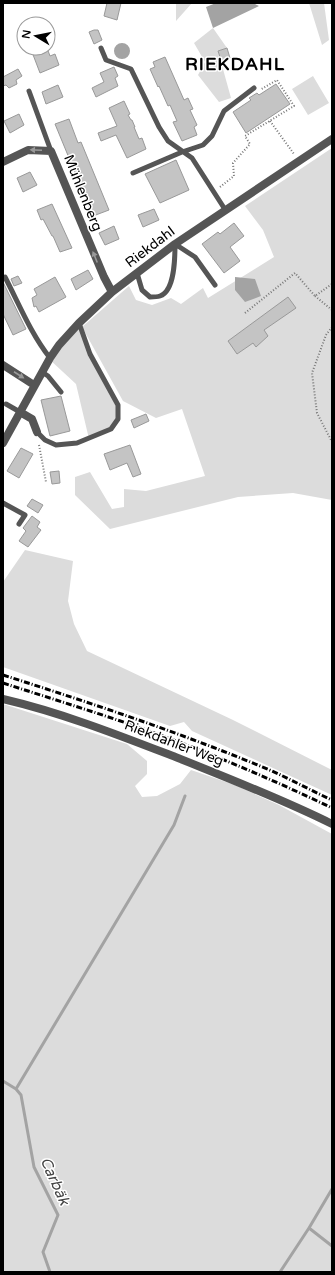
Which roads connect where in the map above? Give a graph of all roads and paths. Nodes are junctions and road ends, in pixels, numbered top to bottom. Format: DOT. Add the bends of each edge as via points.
graph roads {
  1 [pos="100,48"];
  2 [pos="254,88"];
  3 [pos="29,91"];
  4 [pos="270,121"];
  5 [pos="332,139"];
  6 [pos="51,151"];
  7 [pos="182,152"];
  8 [pos="299,161"];
  9 [pos="3,162"];
  10 [pos="134,172"];
  11 [pos="214,192"];
  12 [pos="226,211"];
  13 [pos="175,244"];
  14 [pos="137,273"];
  15 [pos="5,276"];
  16 [pos="332,284"];
  17 [pos="215,285"];
  18 [pos="112,292"];
  19 [pos="315,296"];
  20 [pos="332,310"];
  21 [pos="244,313"];
  22 [pos="79,322"];
  23 [pos="332,327"];
  24 [pos="50,358"];
  25 [pos="3,365"];
  26 [pos="42,372"];
  27 [pos="34,386"];
  28 [pos="61,392"];
  29 [pos="6,404"];
  30 [pos="20,412"];
  31 [pos="37,432"];
  32 [pos="332,442"];
  33 [pos="3,443"];
  34 [pos="46,482"];
  35 [pos="3,503"];
  36 [pos="19,524"];
  37 [pos="3,699"];
  38 [pos="332,824"];
  1 -- 7 [label="lane" via="106,60 131,69 159,127 168,141"];
  2 -- 4 [label="path" via="257,92 276,80 294,106"];
  2 -- 7 [label="lane" via="224,111 212,136 203,145"];
  3 -- 6 [label="lane"];
  4 -- 8 [label="path"];
  4 -- 11 [label="path" via="245,136 250,144 233,163 234,176"];
  5 -- 8 [label="street, Riekdahl"];
  6 -- 9 [label="street, Mühlenberg, one-way" via="28,150"];
  18 -- 6 [label="street, Mühlenberg, one-way"];
  7 -- 10 [label="lane"];
  7 -- 11 [label="lane" via="192,158"];
  8 -- 12 [label="street, Riekdahl"];
  11 -- 12 [label="lane"];
  12 -- 13 [label="street, Riekdahl"];
  13 -- 14 [label="street, Riekdahl"];
  13 -- 14 [label="lane" via="175,265 169,288 161,296 150,297 142,290"];
  13 -- 17 [label="lane" via="195,257"];
  14 -- 18 [label="street, Riekdahl"];
  15 -- 24 [label="lane"];
  16 -- 19 [label="path"];
  18 -- 22 [label="street, Riekdahl"];
  19 -- 20 [label="path"];
  19 -- 21 [label="path" via="295,273"];
  22 -- 24 [label="street, Riekdahl"];
  22 -- 31 [label="lane" via="90,354 118,405 118,419 111,429 77,443 56,445 45,440"];
  23 -- 32 [label="path" via="326,335 312,372 317,413"];
  24 -- 26 [label="street, Riekdahl"];
  25 -- 27 [label="street, one-way"];
  26 -- 27 [label="street, Riekdahl"];
  26 -- 28 [label="lane"];
  27 -- 30 [label="street, Riekdahl"];
  29 -- 30 [label="lane"];
  30 -- 31 [label="street" via="32,419"];
  30 -- 33 [label="street, Riekdahl"];
  31 -- 34 [label="path"];
  35 -- 36 [label="lane" via="25,515"];
  37 -- 38 [label="street, Riekdahler Weg" via="75,720 142,744 243,784"];
}
